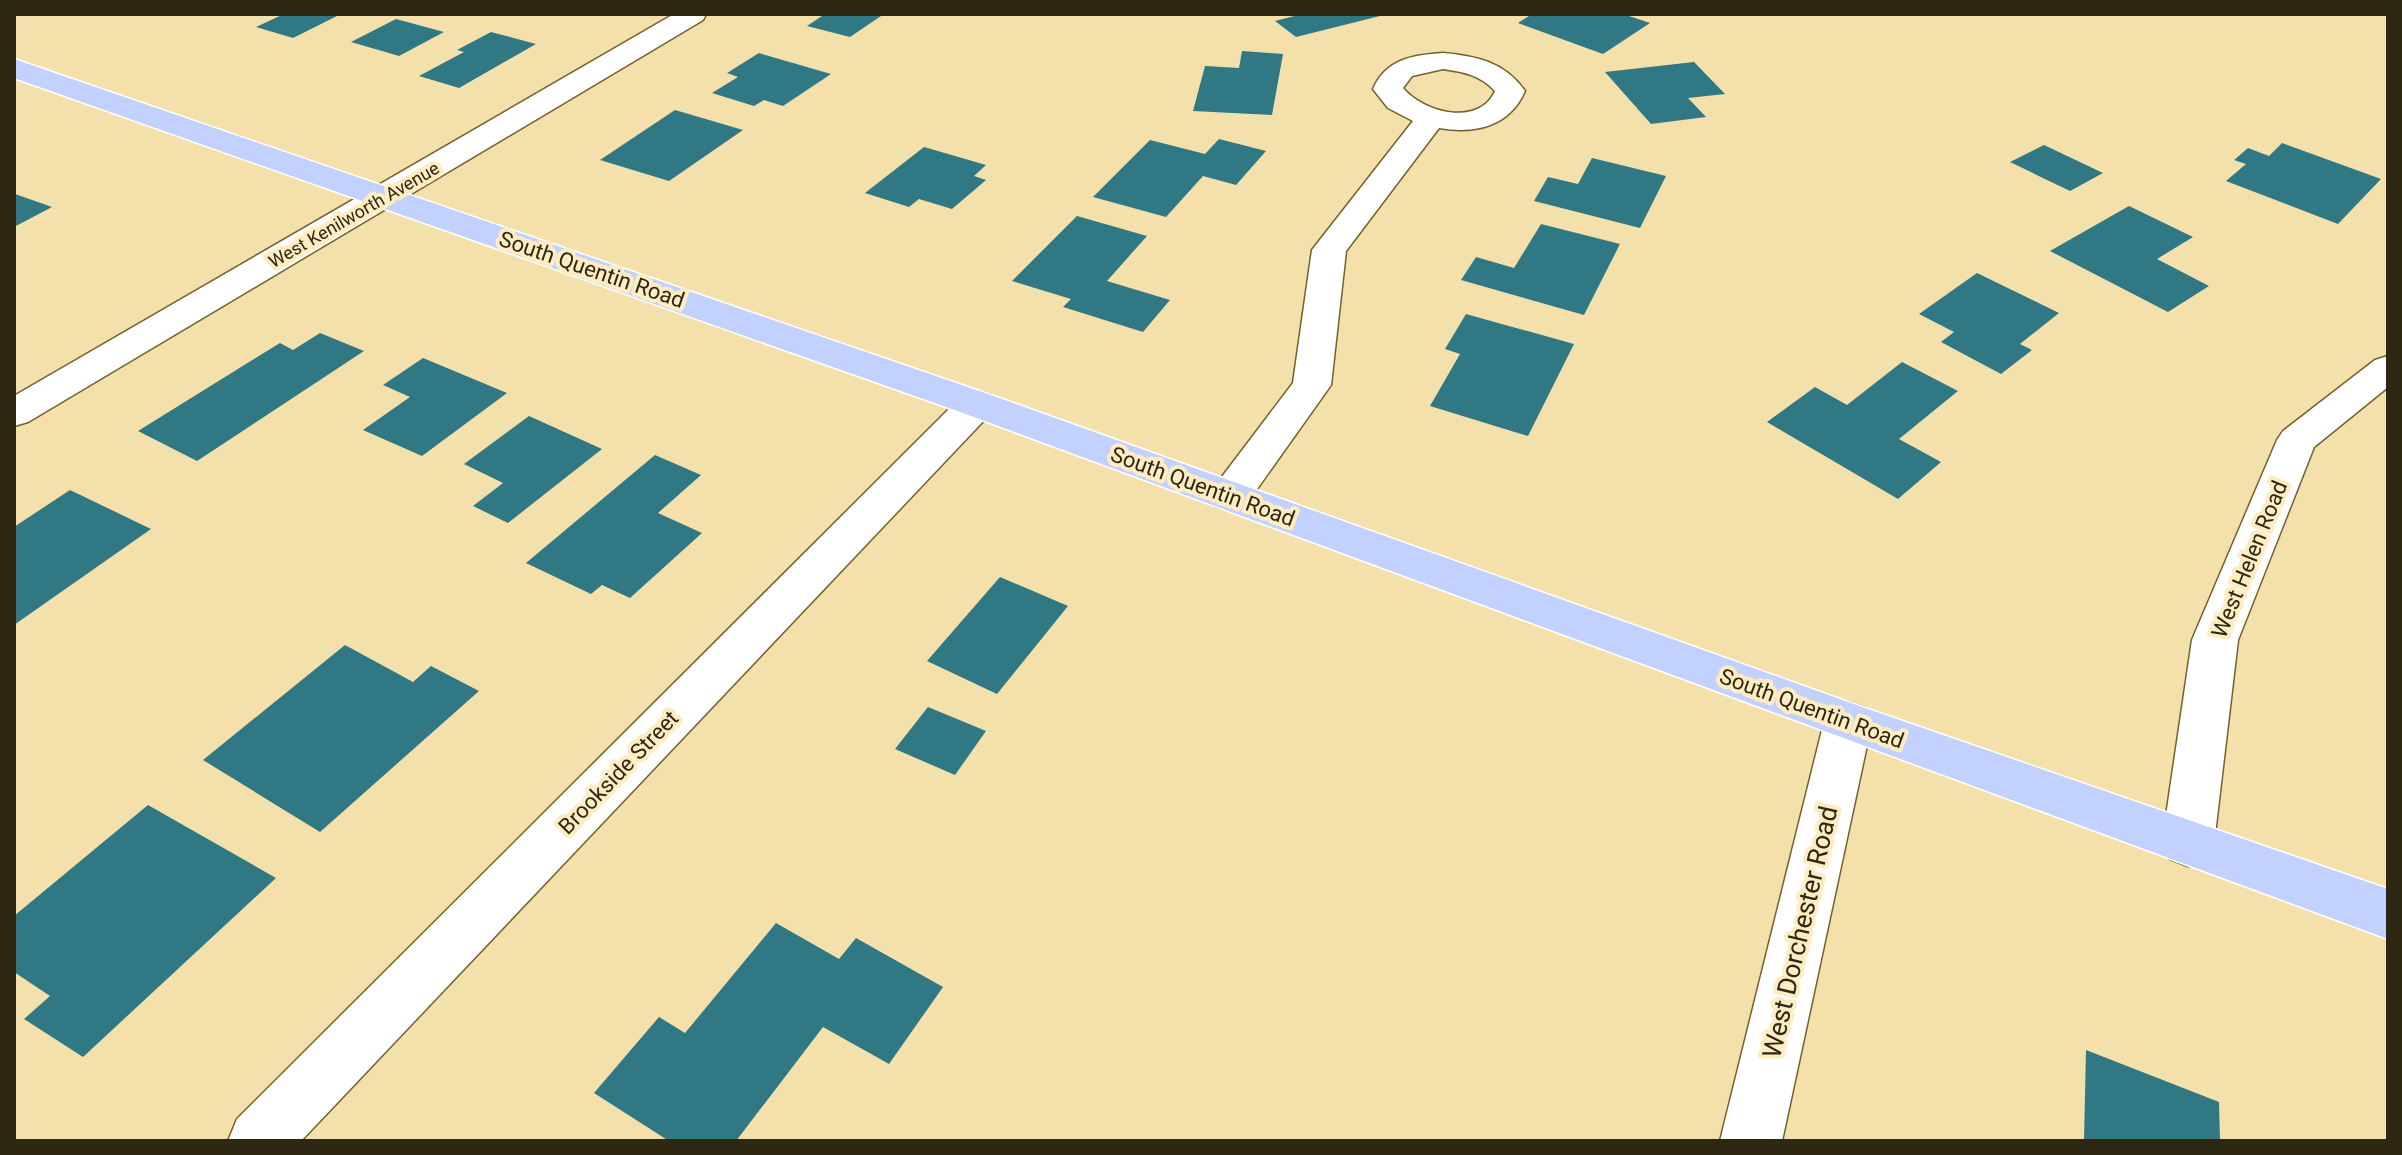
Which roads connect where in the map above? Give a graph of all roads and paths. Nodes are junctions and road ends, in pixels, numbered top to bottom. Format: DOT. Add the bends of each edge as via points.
graph roads {
  1 [pos="693,14"];
  2 [pos="14,68"];
  3 [pos="1431,118"];
  4 [pos="387,197"];
  5 [pos="2388,368"];
  6 [pos="977,404"];
  7 [pos="14,413"];
  8 [pos="1230,496"];
  9 [pos="1848,722"];
  10 [pos="2188,843"];
  11 [pos="2388,914"];
  12 [pos="259,1141"];
  13 [pos="1751,1141"];
  1 -- 4 [label="street, West Kenilworth Avenue"];
  2 -- 4 [label="main road, South Quentin Road"];
  3 -- 8 [label="street" via="1329,250 1312,385"];
  4 -- 6 [label="main road, South Quentin Road"];
  4 -- 7 [label="street, West Kenilworth Avenue"];
  5 -- 10 [label="street, West Helen Road" via="2297,440 2291,454 2215,640"];
  6 -- 8 [label="main road, South Quentin Road"];
  6 -- 12 [label="street, Brookside Street"];
  8 -- 9 [label="main road, South Quentin Road"];
  9 -- 10 [label="main road, South Quentin Road"];
  9 -- 13 [label="street, West Dorchester Road"];
  10 -- 11 [label="main road, South Quentin Road"];
}
